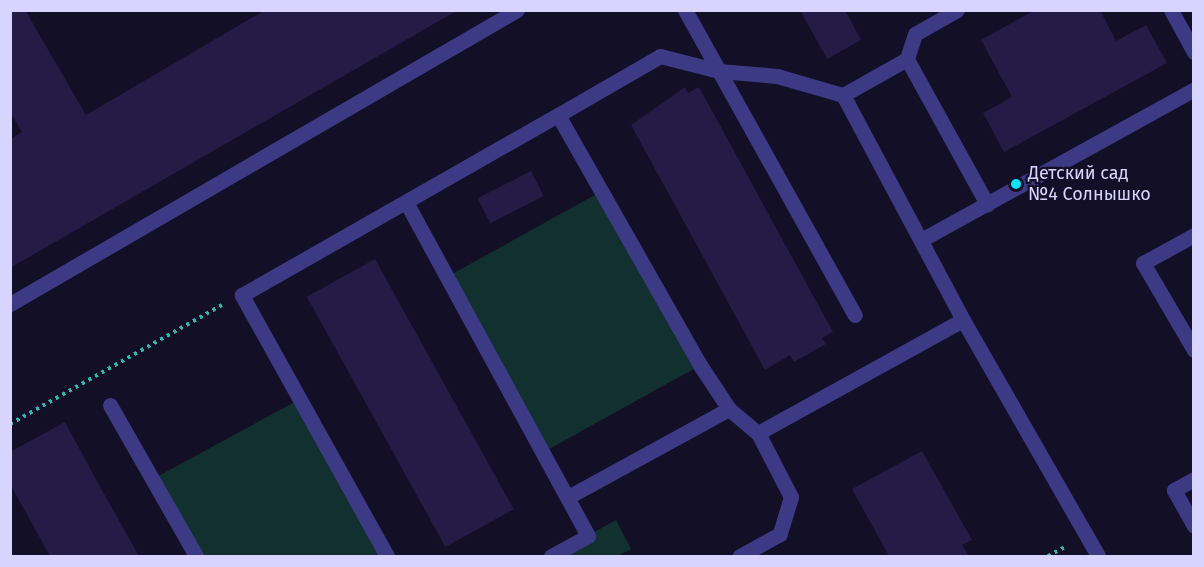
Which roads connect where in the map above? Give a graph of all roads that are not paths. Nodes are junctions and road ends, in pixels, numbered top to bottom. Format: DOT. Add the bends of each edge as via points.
graph roads {
  1 [pos="517,10"];
  2 [pos="685,10"];
  3 [pos="957,10"];
  4 [pos="1171,10"];
  5 [pos="1194,52"];
  6 [pos="907,59"];
  7 [pos="719,71"];
  8 [pos="1194,89"];
  9 [pos="843,96"];
  10 [pos="558,116"];
  11 [pos="406,202"];
  12 [pos="987,204"];
  13 [pos="1194,235"];
  14 [pos="921,240"];
  15 [pos="10,304"];
  16 [pos="855,315"];
  17 [pos="963,320"];
  18 [pos="1194,350"];
  19 [pos="110,405"];
  20 [pos="729,409"];
  21 [pos="758,434"];
  22 [pos="1194,479"];
  23 [pos="568,497"];
  24 [pos="1194,526"];
  25 [pos="196,556"];
  26 [pos="387,556"];
  27 [pos="551,556"];
  28 [pos="740,556"];
  29 [pos="1098,556"];
  1 -- 15 [label="lane"];
  2 -- 7 [label="lane"];
  3 -- 6 [label="lane" via="915,34"];
  4 -- 5 [label="lane"];
  6 -- 9 [label="lane"];
  6 -- 12 [label="lane"];
  7 -- 9 [label="lane" via="777,76"];
  7 -- 10 [label="lane" via="660,56"];
  7 -- 16 [label="lane"];
  8 -- 12 [label="lane"];
  9 -- 14 [label="lane"];
  10 -- 11 [label="lane"];
  10 -- 20 [label="lane"];
  11 -- 23 [label="lane"];
  11 -- 26 [label="lane" via="242,294"];
  12 -- 14 [label="lane"];
  13 -- 18 [label="lane" via="1143,263"];
  14 -- 17 [label="lane"];
  17 -- 21 [label="lane"];
  17 -- 29 [label="lane"];
  19 -- 25 [label="lane"];
  20 -- 21 [label="lane"];
  20 -- 23 [label="lane"];
  21 -- 28 [label="lane" via="791,497 780,534"];
  22 -- 24 [label="lane" via="1174,490"];
  23 -- 27 [label="lane" via="588,536"];
}
